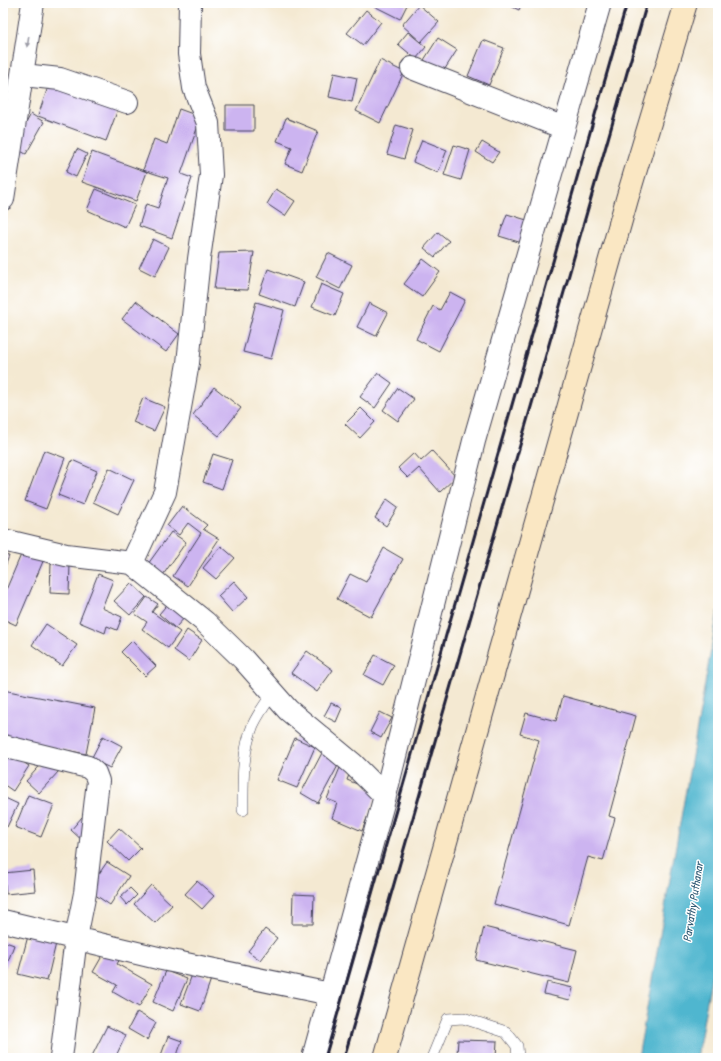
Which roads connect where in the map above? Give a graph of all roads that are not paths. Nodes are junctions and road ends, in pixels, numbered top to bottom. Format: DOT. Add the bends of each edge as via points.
graph roads {
  1 [pos="33,3"];
  2 [pos="190,3"];
  3 [pos="600,3"];
  4 [pos="686,3"];
  5 [pos="412,68"];
  6 [pos="23,75"];
  7 [pos="127,102"];
  8 [pos="564,128"];
  9 [pos="3,199"];
  10 [pos="3,540"];
  11 [pos="132,563"];
  12 [pos="273,693"];
  13 [pos="3,746"];
  14 [pos="385,796"];
  15 [pos="243,810"];
  16 [pos="3,921"];
  17 [pos="76,938"];
  18 [pos="330,994"];
  19 [pos="61,1058"];
  20 [pos="313,1058"];
  21 [pos="385,1058"];
  22 [pos="432,1058"];
  23 [pos="518,1058"];
  1 -- 6 [label="street, one-way"];
  2 -- 11 [label="street" via="189,54 194,88 208,123 211,175 188,363 165,492"];
  3 -- 8 [label="street"];
  4 -- 21 [label="main road" via="623,215"];
  5 -- 8 [label="street"];
  6 -- 7 [label="street" via="60,79"];
  6 -- 9 [label="street"];
  8 -- 14 [label="street" via="474,441"];
  10 -- 11 [label="street" via="66,555"];
  11 -- 12 [label="street" via="205,622"];
  12 -- 14 [label="street" via="288,710 353,764"];
  12 -- 15 [label="lane" via="254,723 246,745 242,768"];
  13 -- 17 [label="street" via="88,767 95,773 98,781 85,894"];
  14 -- 18 [label="street"];
  16 -- 17 [label="street"];
  17 -- 18 [label="street"];
  17 -- 19 [label="street"];
  18 -- 20 [label="street"];
  22 -- 23 [label="lane" via="448,1019 463,1018 506,1032 517,1046"];
}
